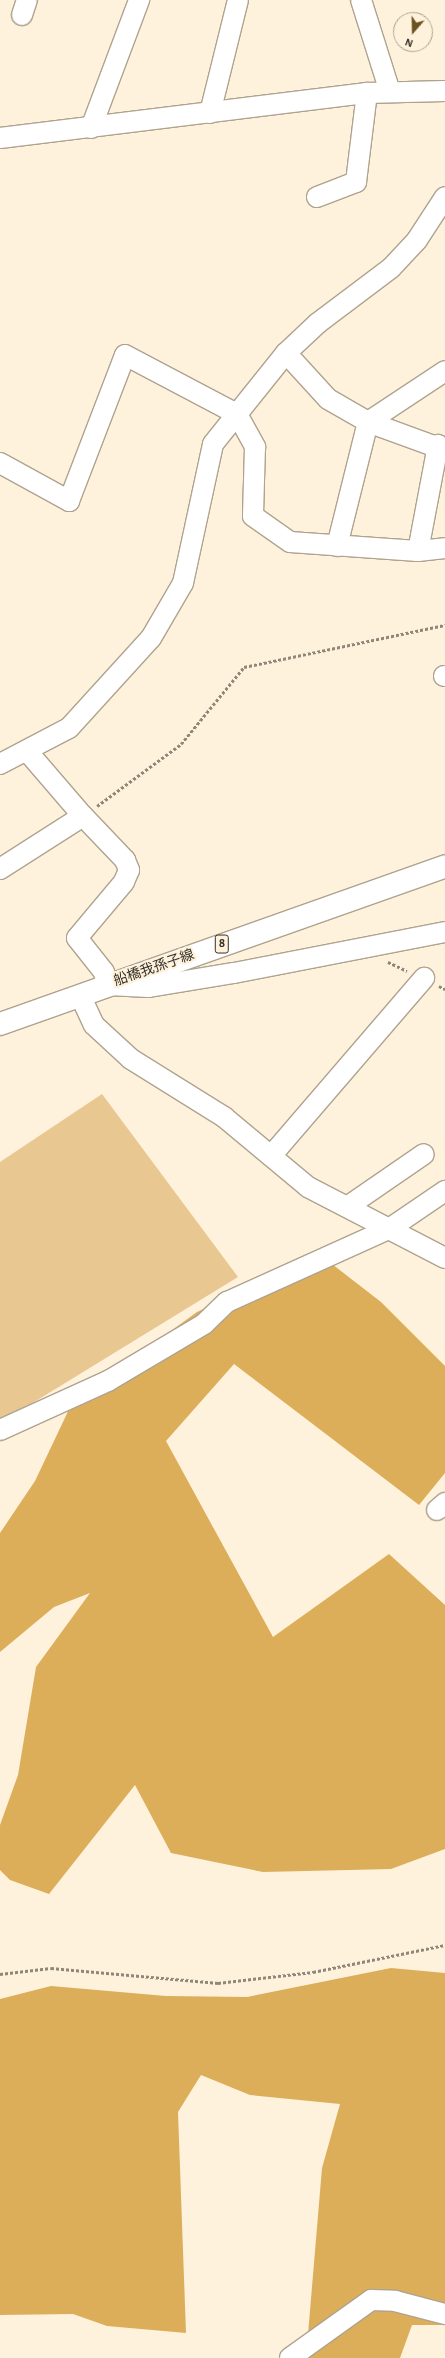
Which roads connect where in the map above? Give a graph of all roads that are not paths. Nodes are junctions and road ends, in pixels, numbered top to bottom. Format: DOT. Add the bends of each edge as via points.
graph roads {
  1 [pos="140,0"];
  2 [pos="238,0"];
  3 [pos="361,0"];
  4 [pos="445,91"];
  5 [pos="390,92"];
  6 [pos="367,93"];
  7 [pos="210,113"];
  8 [pos="91,128"];
  9 [pos="0,138"];
  10 [pos="445,197"];
  11 [pos="317,198"];
  12 [pos="286,353"];
  13 [pos="445,371"];
  14 [pos="237,414"];
  15 [pos="368,422"];
  16 [pos="442,447"];
  17 [pos="0,463"];
  18 [pos="337,546"];
  19 [pos="445,548"];
  20 [pos="418,551"];
  21 [pos="27,751"];
  22 [pos="0,764"];
  23 [pos="82,816"];
  24 [pos="445,866"];
  25 [pos="0,869"];
  26 [pos="445,932"];
  27 [pos="424,978"];
  28 [pos="106,985"];
  29 [pos="80,995"];
  30 [pos="0,1024"];
  31 [pos="424,1154"];
  32 [pos="271,1156"];
  33 [pos="445,1191"];
  34 [pos="347,1207"];
  35 [pos="389,1229"];
  36 [pos="441,1251"];
  37 [pos="0,1430"];
  38 [pos="445,2314"];
  39 [pos="290,2358"];
  1 -- 8 [label="street"];
  2 -- 7 [label="street"];
  3 -- 5 [label="street"];
  4 -- 5 [label="street"];
  5 -- 6 [label="street"];
  6 -- 7 [label="street"];
  6 -- 11 [label="street" via="356,182"];
  7 -- 8 [label="street"];
  8 -- 9 [label="street"];
  10 -- 12 [label="street" via="417,240 391,268 318,323"];
  12 -- 14 [label="street"];
  12 -- 15 [label="street" via="328,399"];
  13 -- 15 [label="street"];
  14 -- 17 [label="street" via="125,355 69,501"];
  14 -- 18 [label="street" via="255,447 253,516 290,542"];
  14 -- 21 [label="street" via="213,444 183,583 151,638 69,728"];
  15 -- 16 [label="street"];
  15 -- 18 [label="street"];
  16 -- 20 [label="street"];
  18 -- 20 [label="street"];
  19 -- 20 [label="street"];
  21 -- 22 [label="street"];
  21 -- 23 [label="street"];
  23 -- 25 [label="street"];
  23 -- 28 [label="street" via="125,860 129,870 124,882 77,938 104,972"];
  24 -- 28 [label="main road, 船橋我孫子線 / 8"];
  26 -- 28 [label="street" via="234,974 149,987"];
  27 -- 32 [label="street"];
  28 -- 29 [label="main road, 船橋我孫子線 / 8"];
  29 -- 30 [label="main road, 船橋我孫子線 / 8"];
  29 -- 32 [label="street" via="94,1025 131,1059 224,1117"];
  31 -- 34 [label="street"];
  32 -- 34 [label="street" via="308,1187"];
  33 -- 35 [label="street"];
  34 -- 35 [label="street"];
  35 -- 36 [label="street"];
  35 -- 37 [label="street" via="227,1302 204,1324 108,1381"];
  38 -- 39 [label="street" via="395,2301 371,2300"];
}
